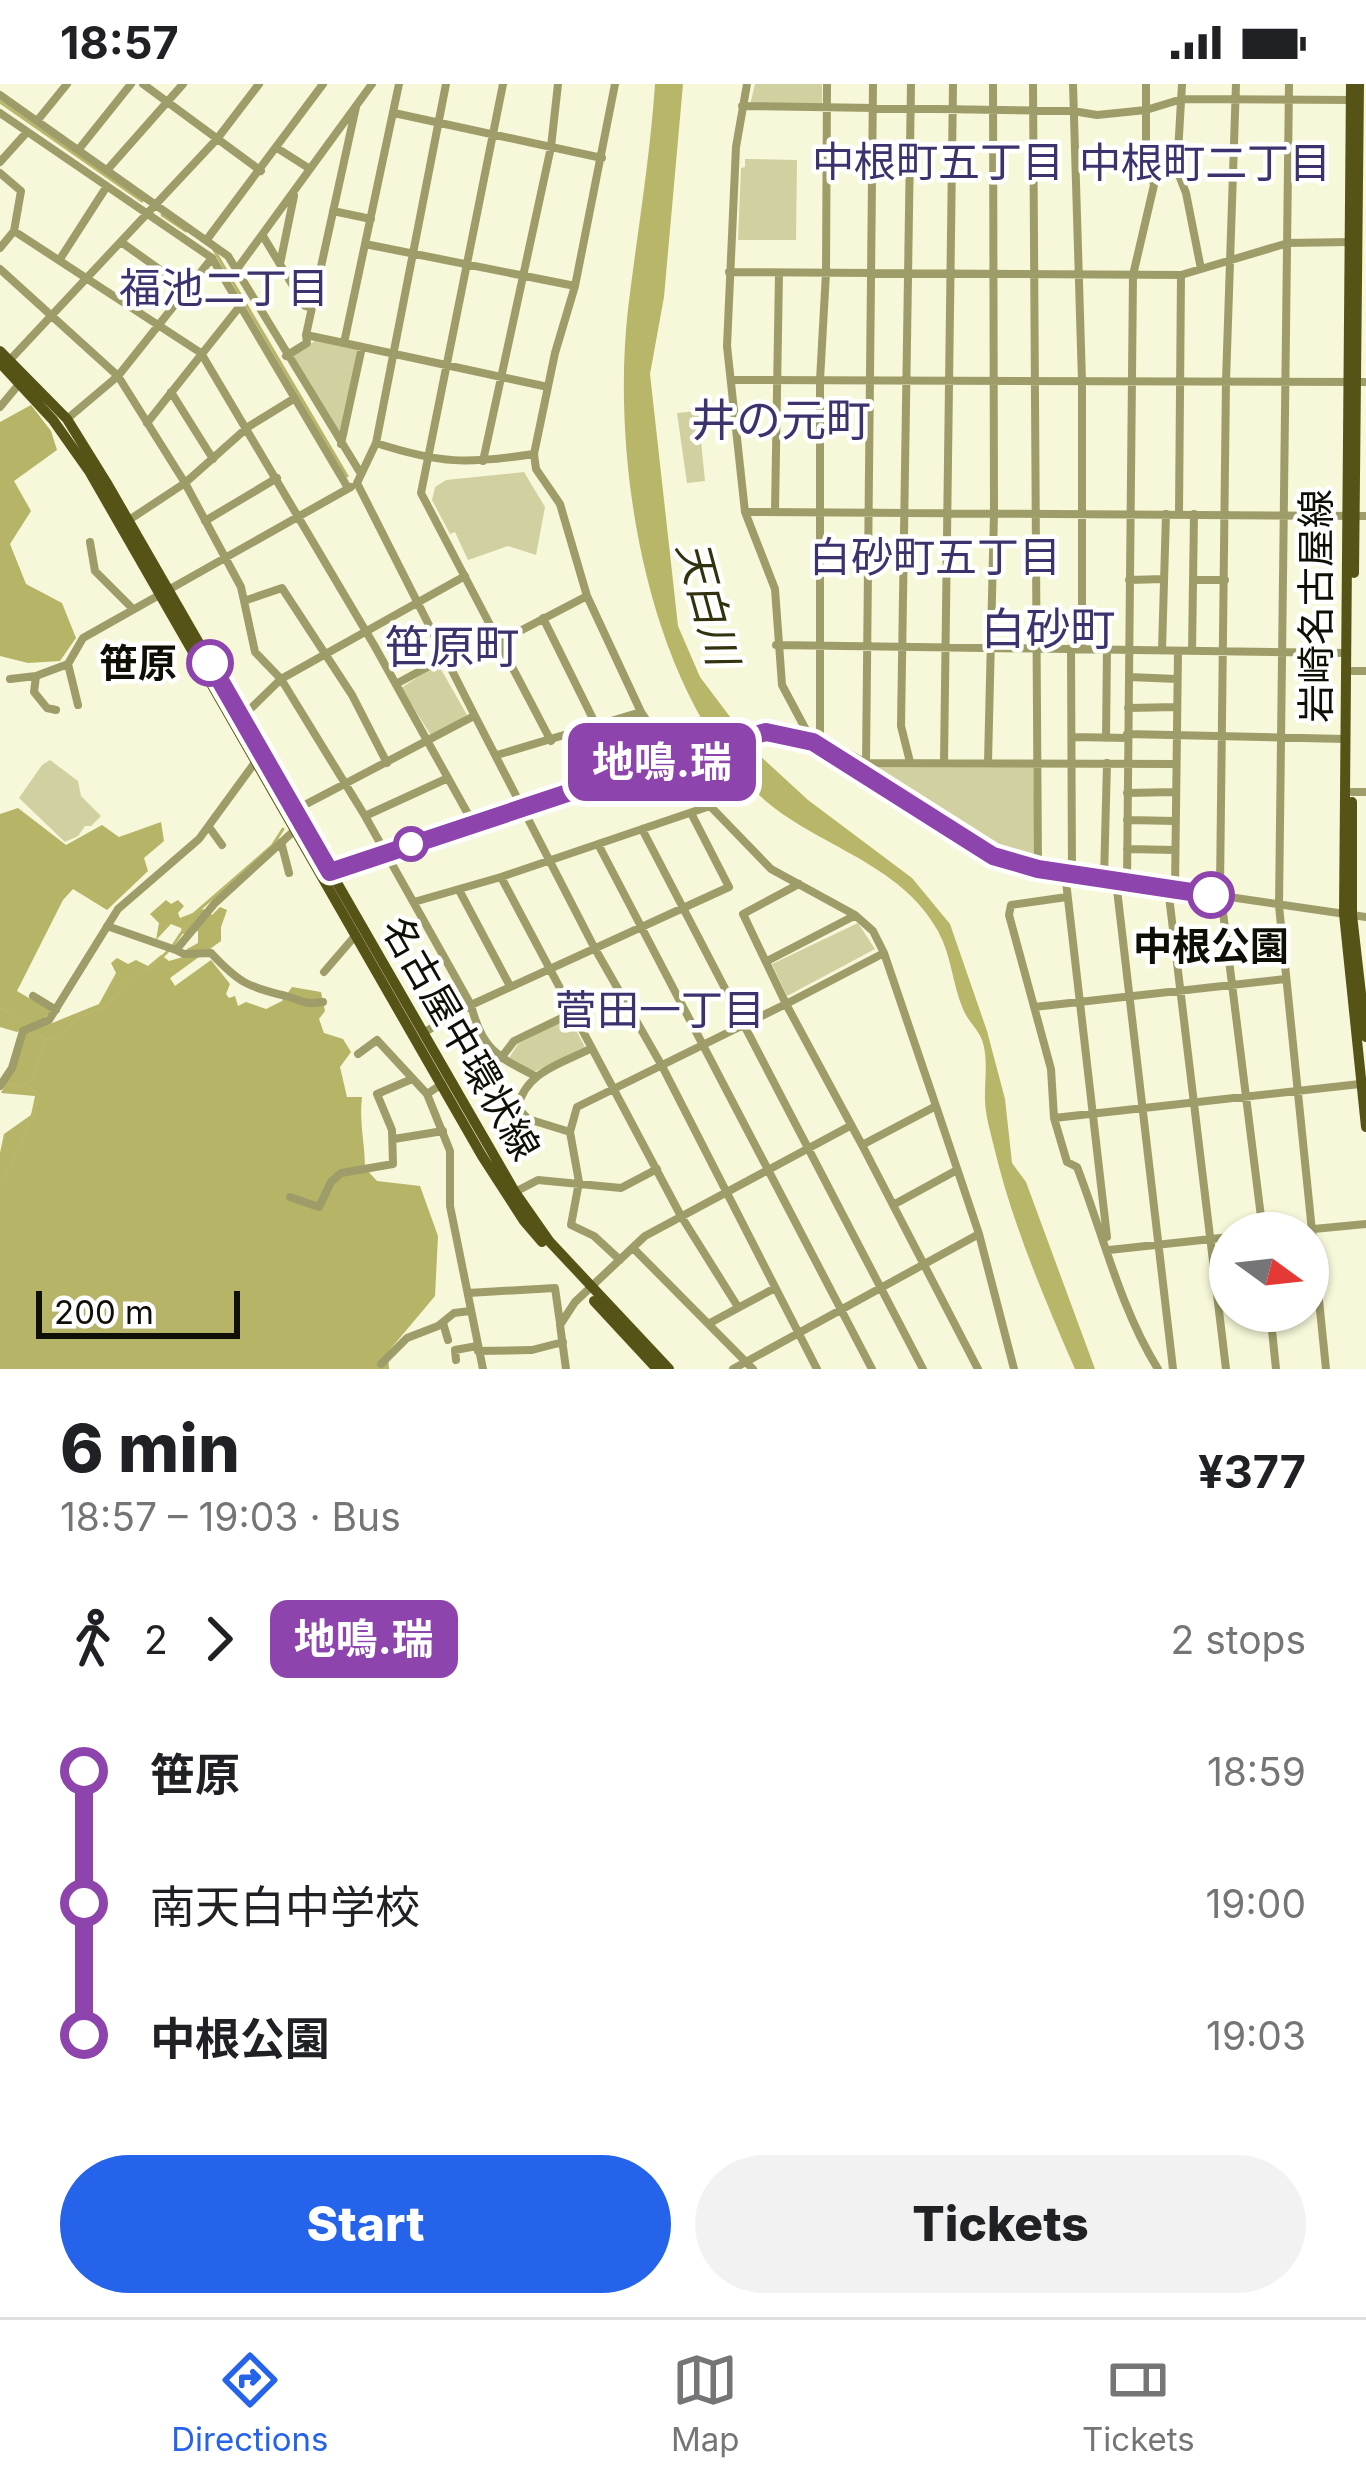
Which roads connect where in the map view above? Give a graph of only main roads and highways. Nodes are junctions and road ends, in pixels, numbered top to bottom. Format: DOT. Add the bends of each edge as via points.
graph roads {
  1 [pos="1359,86"];
  2 [pos="1358,242"];
  3 [pos="0,351"];
  4 [pos="5,363"];
  5 [pos="1357,381"];
  6 [pos="1356,515"];
  7 [pos="165,593"];
  8 [pos="1359,671"];
  9 [pos="326,873"];
  10 [pos="1348,915"];
  11 [pos="1366,1037"];
  12 [pos="1366,1127"];
  13 [pos="588,1289"];
  14 [pos="657,1369"];
  15 [pos="669,1369"];
  1 -- 2 [label="main road, 岩崎名古屋線"];
  1 -- 2 [label="main road, 岩崎名古屋線" via="1351,100"];
  2 -- 5 [label="main road, 岩崎名古屋線"];
  3 -- 4 [label="main road, 名古屋中環状線"];
  4 -- 7 [label="main road, 名古屋中環状線" via="89,471"];
  4 -- 7 [label="main road, 名古屋中環状線" via="67,419"];
  5 -- 6 [label="main road, 岩崎名古屋線"];
  6 -- 8 [label="main road, 岩崎名古屋線"];
  6 -- 10 [label="main road, 岩崎名古屋線" via="1346,653"];
  7 -- 9 [label="main road, 名古屋中環状線"];
  7 -- 9 [label="main road, 名古屋中環状線"];
  8 -- 10 [label="main road, 岩崎名古屋線"];
  9 -- 13 [label="main road, 名古屋中環状線" via="515,1192"];
  9 -- 13 [label="main road, 名古屋中環状線" via="524,1221"];
  10 -- 11 [label="main road, 岩崎名古屋線"];
  10 -- 12 [label="main road, 岩崎名古屋線"];
  13 -- 14 [label="main road, 名古屋中環状線"];
  13 -- 15 [label="main road, 名古屋中環状線"];
}
